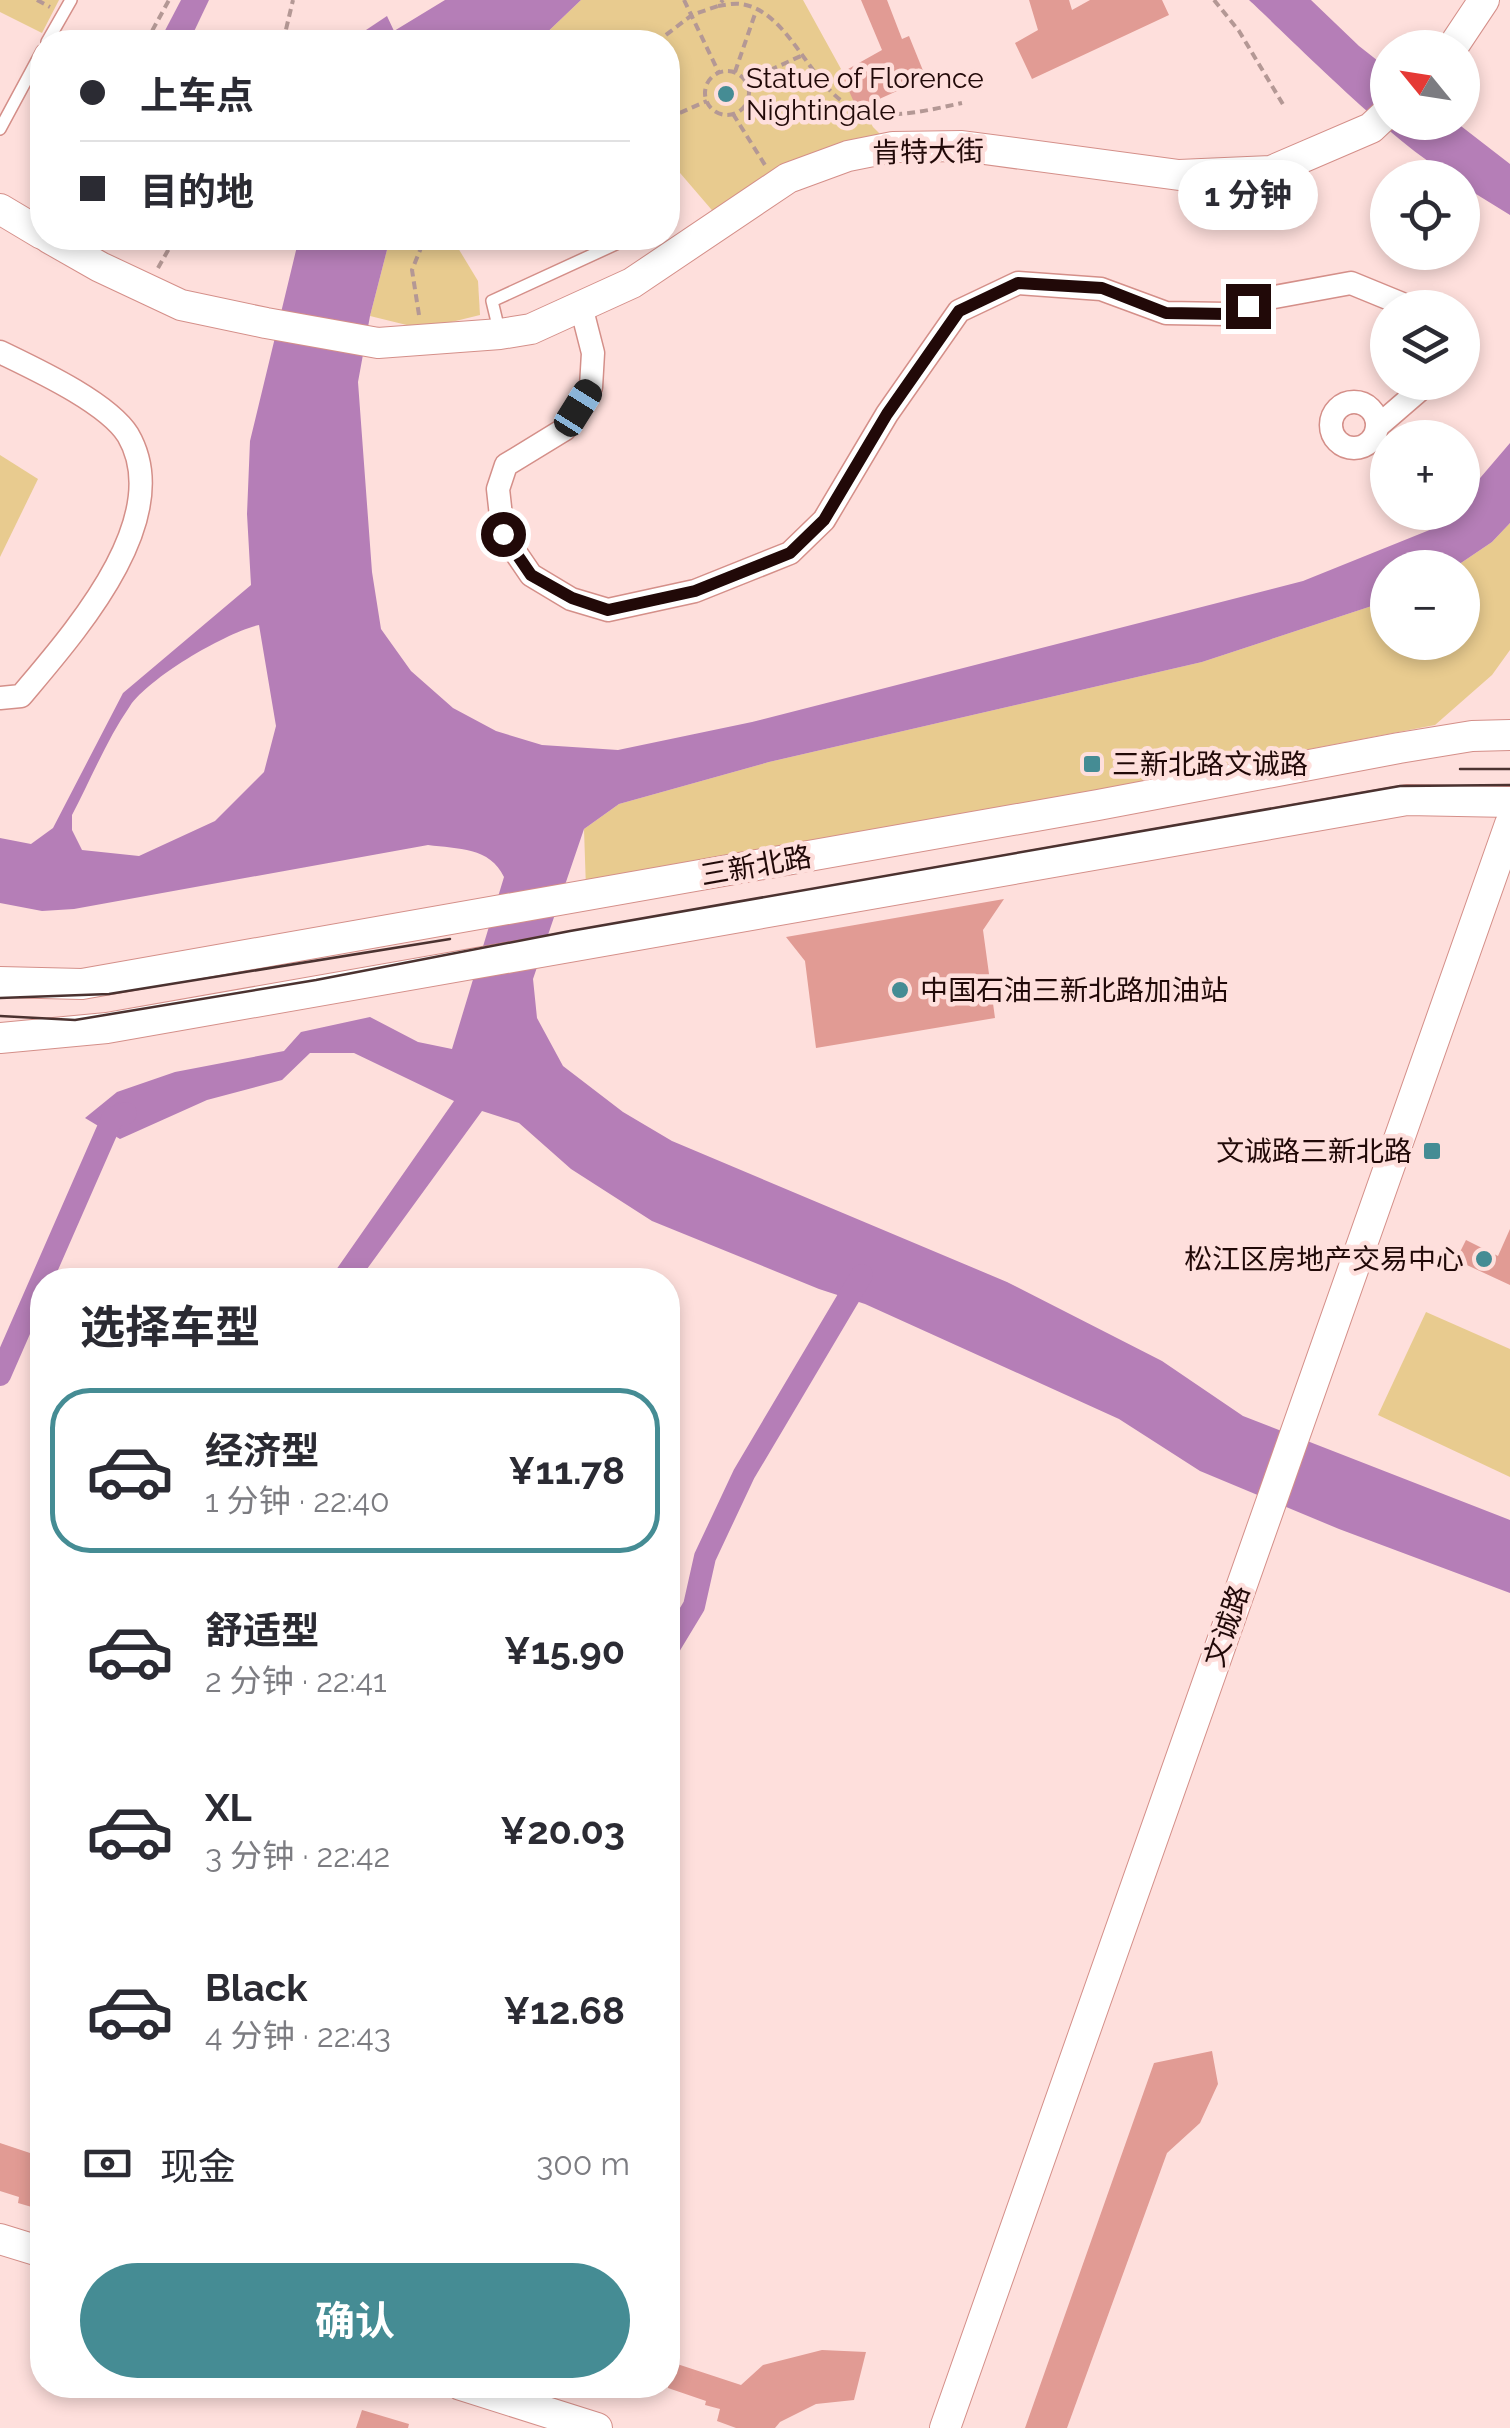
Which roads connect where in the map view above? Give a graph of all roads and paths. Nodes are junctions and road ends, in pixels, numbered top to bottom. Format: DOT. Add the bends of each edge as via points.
graph roads {
  1 [pos="71,0"];
  2 [pos="169,0"];
  3 [pos="293,0"];
  4 [pos="684,0"];
  5 [pos="723,0"];
  6 [pos="1214,0"];
  7 [pos="1484,0"];
  8 [pos="718,6"];
  9 [pos="756,11"];
  10 [pos="692,15"];
  11 [pos="55,30"];
  12 [pos="153,30"];
  13 [pos="286,30"];
  14 [pos="673,30"];
  15 [pos="1464,30"];
  16 [pos="803,55"];
  17 [pos="735,72"];
  18 [pos="719,73"];
  19 [pos="30,74"];
  20 [pos="746,82"];
  21 [pos="707,101"];
  22 [pos="962,103"];
  23 [pos="1284,106"];
  24 [pos="680,113"];
  25 [pos="733,114"];
  26 [pos="1370,125"];
  27 [pos="0,129"];
  28 [pos="778,187"];
  29 [pos="0,209"];
  30 [pos="30,227"];
  31 [pos="72,250"];
  32 [pos="168,250"];
  33 [pos="420,250"];
  34 [pos="603,250"];
  35 [pos="147,289"];
  36 [pos="1370,291"];
  37 [pos="581,306"];
  38 [pos="423,329"];
  39 [pos="500,334"];
  40 [pos="0,352"];
  41 [pos="1408,400"];
  42 [pos="1385,420"];
  43 [pos="0,698"];
  44 [pos="1510,735"];
  45 [pos="1510,802"];
  46 [pos="1510,824"];
  47 [pos="0,982"];
  48 [pos="0,1038"];
  49 [pos="0,2238"];
  50 [pos="30,2248"];
  51 [pos="502,2398"];
  52 [pos="597,2428"];
  53 [pos="945,2428"];
  1 -- 11 [label="lane"];
  2 -- 12 [label="path"];
  3 -- 13 [label="path"];
  4 -- 10 [label="path"];
  5 -- 8 [label="path"];
  6 -- 23 [label="path"];
  7 -- 15 [label="street"];
  8 -- 9 [label="path" via="744,4"];
  8 -- 10 [label="path"];
  9 -- 16 [label="path"];
  9 -- 17 [label="path"];
  10 -- 14 [label="path"];
  10 -- 18 [label="path"];
  16 -- 20 [label="path"];
  16 -- 22 [label="path" via="842,102 863,111 909,114"];
  17 -- 18 [label="path"];
  17 -- 20 [label="path"];
  18 -- 21 [label="path" via="708,82"];
  19 -- 27 [label="lane"];
  20 -- 25 [label="path" via="748,101"];
  21 -- 24 [label="path"];
  21 -- 25 [label="path" via="720,114"];
  25 -- 28 [label="path"];
  26 -- 28 [label="street, 肯特大街" via="1271,171 1179,175 962,146 894,147 848,156"];
  28 -- 37 [label="street, 肯特大街" via="632,283"];
  29 -- 30 [label="street"];
  31 -- 35 [label="street"];
  32 -- 35 [label="path"];
  33 -- 38 [label="path" via="412,270"];
  34 -- 39 [label="lane" via="492,301"];
  35 -- 39 [label="street, 肯特大街" via="181,304 378,343"];
  36 -- 37 [label="street" via="1351,283 1269,298 1227,314 1166,313 1102,288 1018,283 959,311 824,520 790,553 695,591 608,610 531,575 503,534 498,489 506,465 566,429 591,387 593,352"];
  37 -- 39 [label="street, 肯特大街" via="531,329"];
  40 -- 43 [label="street" via="105,412 127,434 143,480 131,539 76,630 20,696"];
  41 -- 42 [label="street"];
  44 -- 47 [label="street, 三新北路" via="1399,748 82,984"];
  45 -- 48 [label="street, 三新北路" via="1407,800 107,1028"];
  46 -- 53 [label="street, 文诚路"];
  49 -- 50 [label="street"];
  51 -- 52 [label="street"];
}
